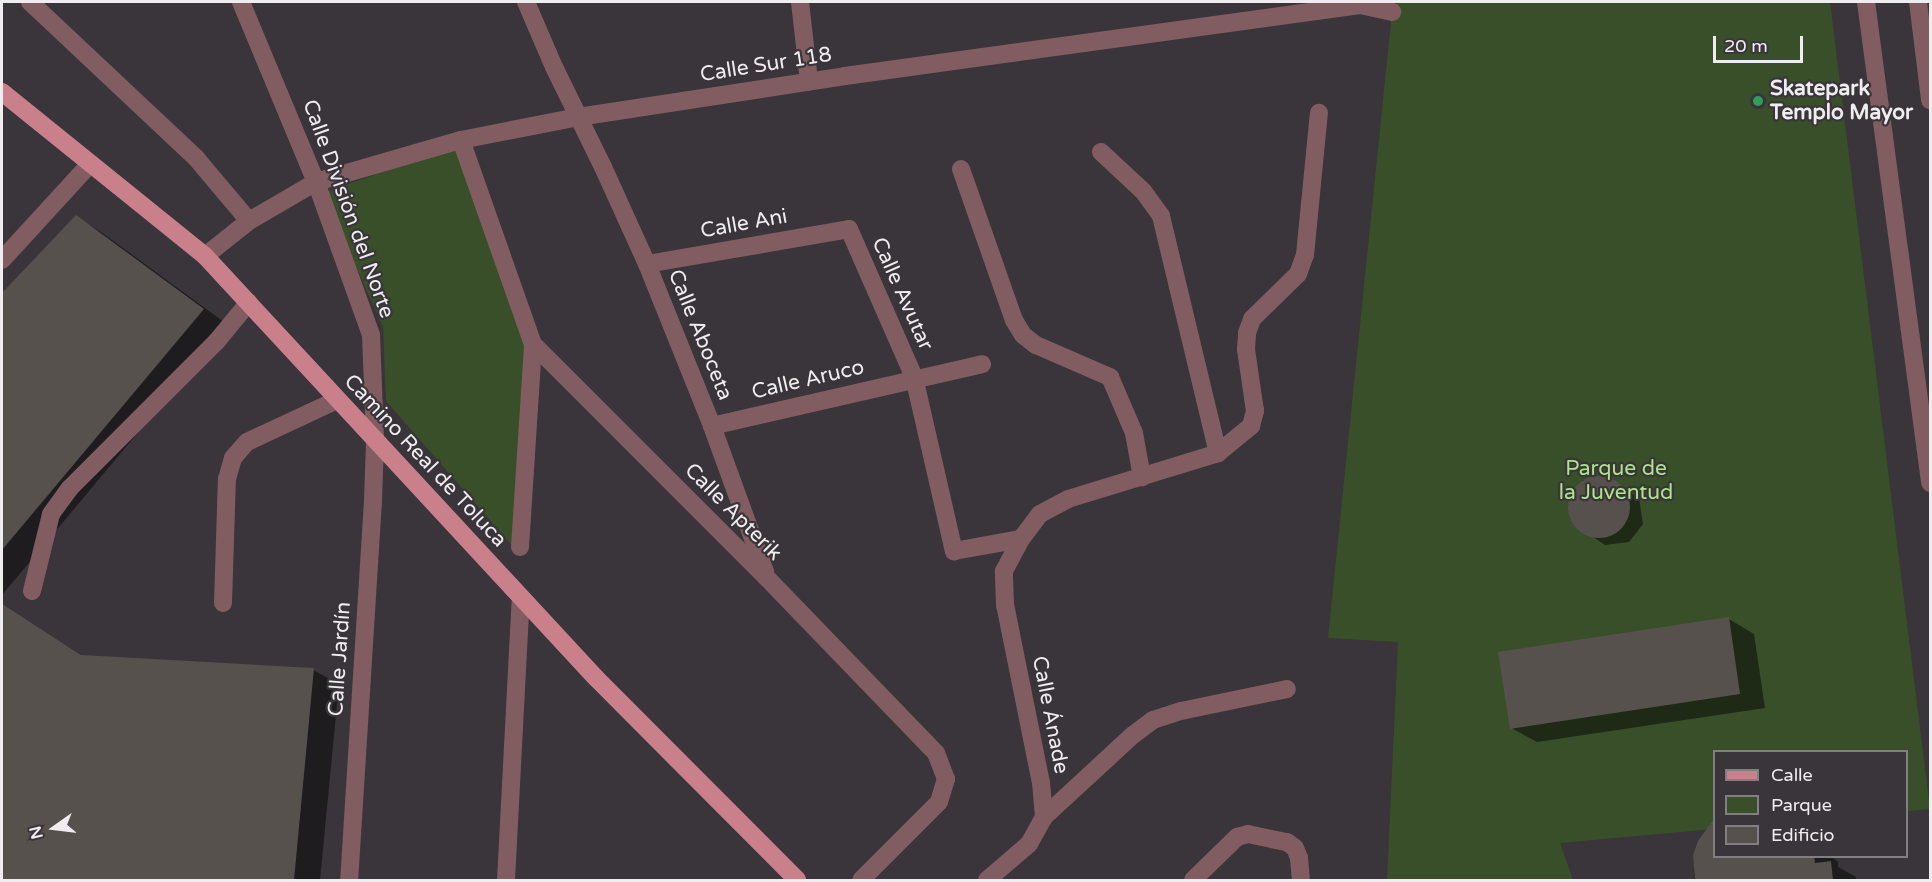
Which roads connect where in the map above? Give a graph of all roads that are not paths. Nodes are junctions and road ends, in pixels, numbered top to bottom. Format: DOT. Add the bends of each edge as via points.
graph roads {
  1 [pos="30,2"];
  2 [pos="241,2"];
  3 [pos="526,2"];
  4 [pos="800,2"];
  5 [pos="1866,2"];
  6 [pos="1918,2"];
  7 [pos="1360,3"];
  8 [pos="1392,12"];
  9 [pos="809,81"];
  10 [pos="2,93"];
  11 [pos="1930,100"];
  12 [pos="1319,113"];
  13 [pos="578,117"];
  14 [pos="461,140"];
  15 [pos="1101,152"];
  16 [pos="90,164"];
  17 [pos="961,169"];
  18 [pos="316,182"];
  19 [pos="249,221"];
  20 [pos="849,229"];
  21 [pos="206,256"];
  22 [pos="2,260"];
  23 [pos="647,264"];
  24 [pos="249,302"];
  25 [pos="533,344"];
  26 [pos="982,364"];
  27 [pos="914,377"];
  28 [pos="337,400"];
  29 [pos="712,426"];
  30 [pos="375,441"];
  31 [pos="1218,453"];
  32 [pos="1142,477"];
  33 [pos="1930,483"];
  34 [pos="1021,539"];
  35 [pos="520,547"];
  36 [pos="766,577"];
  37 [pos="32,591"];
  38 [pos="521,597"];
  39 [pos="223,603"];
  40 [pos="1287,689"];
  41 [pos="1044,816"];
  42 [pos="349,880"];
  43 [pos="506,880"];
  44 [pos="797,880"];
  45 [pos="861,880"];
  46 [pos="987,880"];
  47 [pos="1193,880"];
  48 [pos="1301,880"];
  1 -- 19 [label="street" via="196,158"];
  2 -- 18 [label="street, Calle División del Norte"];
  3 -- 13 [label="street, Calle Aboceta"];
  4 -- 9 [label="street"];
  5 -- 33 [label="street"];
  6 -- 11 [label="street"];
  7 -- 8 [label="street"];
  7 -- 9 [label="street, Calle Sur 118"];
  9 -- 13 [label="street, Calle Sur 118"];
  10 -- 16 [label="main road, Camino Real de Toluca"];
  12 -- 31 [label="street" via="1305,255 1298,274 1252,319 1246,349 1254,411 1251,426"];
  13 -- 14 [label="street, Calle Sur 118"];
  13 -- 23 [label="street, Calle Aboceta"];
  14 -- 18 [label="street, Calle Sur 118"];
  14 -- 25 [label="street, Calle Apterik"];
  15 -- 31 [label="street" via="1143,191 1161,216"];
  16 -- 21 [label="main road, Camino Real de Toluca"];
  16 -- 22 [label="street"];
  17 -- 32 [label="street" via="1014,320 1023,335 1036,345 1110,377 1134,434"];
  18 -- 19 [label="street, Calle Sur 118"];
  18 -- 30 [label="street, Calle División del Norte" via="371,335"];
  19 -- 21 [label="street, Calle Sur 118"];
  20 -- 23 [label="street, Calle Ani"];
  20 -- 27 [label="street, Calle Avutar"];
  21 -- 24 [label="main road, Camino Real de Toluca"];
  23 -- 29 [label="street, Calle Aboceta"];
  24 -- 28 [label="main road, Camino Real de Toluca"];
  24 -- 37 [label="street" via="217,341 70,488 51,514"];
  25 -- 35 [label="street"];
  25 -- 36 [label="street, Calle Apterik"];
  26 -- 27 [label="street, Calle Aruco"];
  27 -- 29 [label="street, Calle Aruco"];
  27 -- 34 [label="street" via="954,551"];
  28 -- 30 [label="main road, Camino Real de Toluca"];
  28 -- 39 [label="street" via="247,442 233,458 227,479"];
  29 -- 36 [label="street, Calle Aboceta"];
  30 -- 38 [label="main road, Camino Real de Toluca"];
  30 -- 42 [label="street, Calle Jardín"];
  31 -- 32 [label="street, Calle Ánade"];
  32 -- 34 [label="street, Calle Ánade" via="1068,499 1040,514"];
  34 -- 41 [label="street, Calle Ánade" via="1004,571 1005,605 1041,783"];
  36 -- 45 [label="street, Calle Apterik" via="936,753 946,779 939,802"];
  38 -- 43 [label="street"];
  38 -- 44 [label="main road, Camino Real de Toluca"];
  40 -- 41 [label="street" via="1153,720"];
  41 -- 46 [label="street" via="1029,844"];
  47 -- 48 [label="street" via="1238,837 1248,834 1295,848"];
}
